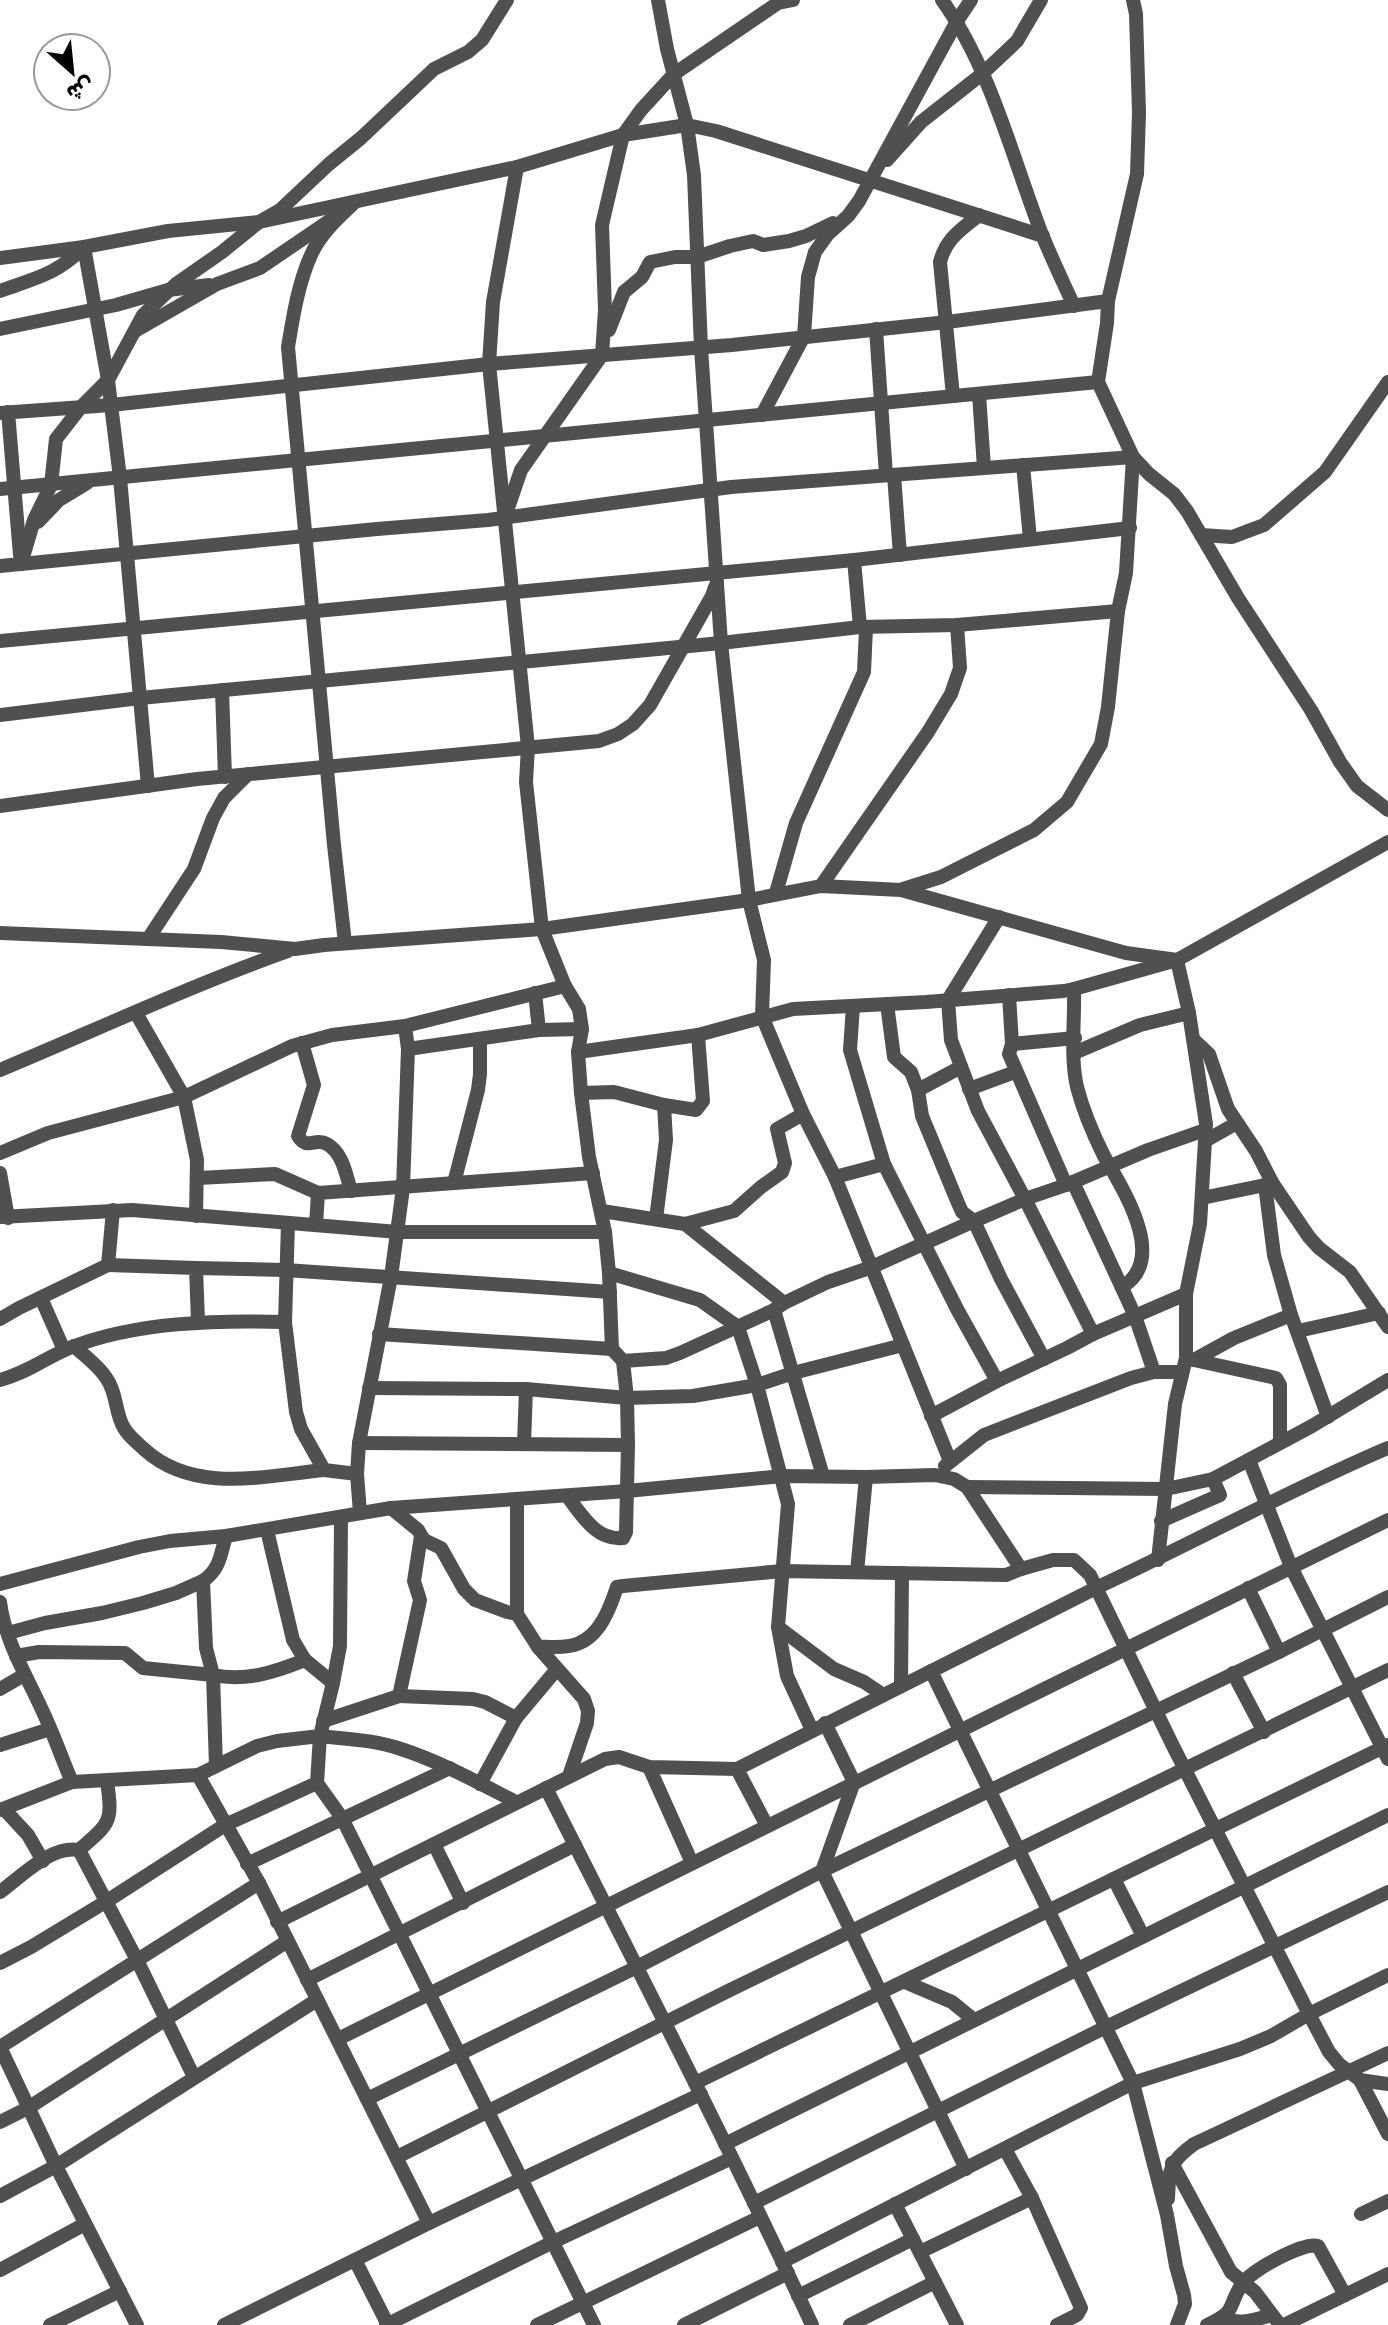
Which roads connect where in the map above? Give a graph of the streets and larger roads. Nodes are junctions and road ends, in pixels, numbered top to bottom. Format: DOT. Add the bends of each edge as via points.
graph roads {
  1 [pos="507,0"];
  2 [pos="658,0"];
  3 [pos="793,0"];
  4 [pos="942,0"];
  5 [pos="971,0"];
  6 [pos="1041,0"];
  7 [pos="1133,0"];
  8 [pos="957,21"];
  9 [pos="674,74"];
  10 [pos="982,74"];
  11 [pos="687,125"];
  12 [pos="623,135"];
  13 [pos="517,167"];
  14 [pos="868,181"];
  15 [pos="355,202"];
  16 [pos="979,215"];
  17 [pos="848,216"];
  18 [pos="259,222"];
  19 [pos="1043,236"];
  20 [pos="84,247"];
  21 [pos="697,257"];
  22 [pos="0,258"];
  23 [pos="217,284"];
  24 [pos="168,290"];
  25 [pos="0,291"];
  26 [pos="1108,301"];
  27 [pos="1074,306"];
  28 [pos="95,310"];
  29 [pos="947,322"];
  30 [pos="0,329"];
  31 [pos="876,329"];
  32 [pos="134,331"];
  33 [pos="804,336"];
  34 [pos="701,348"];
  35 [pos="602,355"];
  36 [pos="489,364"];
  37 [pos="108,380"];
  38 [pos="1098,382"];
  39 [pos="1388,382"];
  40 [pos="291,386"];
  41 [pos="979,394"];
  42 [pos="953,396"];
  43 [pos="883,403"];
  44 [pos="111,405"];
  45 [pos="81,407"];
  46 [pos="4,413"];
  47 [pos="762,415"];
  48 [pos="706,421"];
  49 [pos="546,437"];
  50 [pos="498,442"];
  51 [pos="1133,457"];
  52 [pos="298,461"];
  53 [pos="1023,465"];
  54 [pos="984,468"];
  55 [pos="890,475"];
  56 [pos="120,478"];
  57 [pos="90,481"];
  58 [pos="51,485"];
  59 [pos="7,488"];
  60 [pos="711,490"];
  61 [pos="505,517"];
  62 [pos="32,528"];
  63 [pos="1130,528"];
  64 [pos="1201,535"];
  65 [pos="305,536"];
  66 [pos="1030,539"];
  67 [pos="127,554"];
  68 [pos="900,555"];
  69 [pos="854,560"];
  70 [pos="21,564"];
  71 [pos="0,566"];
  72 [pos="717,576"];
  73 [pos="513,592"];
  74 [pos="312,611"];
  75 [pos="1118,611"];
  76 [pos="957,625"];
  77 [pos="863,628"];
  78 [pos="134,629"];
  79 [pos="0,641"];
  80 [pos="721,643"];
  81 [pos="684,645"];
  82 [pos="520,662"];
  83 [pos="318,681"];
  84 [pos="222,690"];
  85 [pos="140,698"];
  86 [pos="0,715"];
  87 [pos="528,747"];
  88 [pos="326,767"];
  89 [pos="248,774"];
  90 [pos="225,777"];
  91 [pos="148,786"];
  92 [pos="0,806"];
  93 [pos="1388,810"];
  94 [pos="1388,842"];
  95 [pos="821,886"];
  96 [pos="901,890"];
  97 [pos="776,893"];
  98 [pos="749,900"];
  99 [pos="999,917"];
  100 [pos="542,929"];
  101 [pos="0,933"];
  102 [pos="148,939"];
  103 [pos="345,943"];
  104 [pos="295,949"];
  105 [pos="1177,960"];
  106 [pos="565,986"];
  107 [pos="1074,989"];
  108 [pos="535,993"];
  109 [pos="1009,995"];
  110 [pos="948,1000"];
  111 [pos="887,1004"];
  112 [pos="853,1006"];
  113 [pos="136,1013"];
  114 [pos="1189,1013"];
  115 [pos="762,1016"];
  116 [pos="405,1026"];
  117 [pos="582,1029"];
  118 [pos="539,1030"];
  119 [pos="698,1035"];
  120 [pos="1075,1038"];
  121 [pos="480,1039"];
  122 [pos="1194,1040"];
  123 [pos="302,1043"];
  124 [pos="1012,1044"];
  125 [pos="408,1049"];
  126 [pos="578,1052"];
  127 [pos="1074,1053"];
  128 [pos="961,1067"];
  129 [pos="0,1070"];
  130 [pos="1015,1072"];
  131 [pos="969,1089"];
  132 [pos="918,1090"];
  133 [pos="581,1093"];
  134 [pos="184,1097"];
  135 [pos="664,1105"];
  136 [pos="803,1114"];
  137 [pos="1237,1123"];
  138 [pos="1205,1135"];
  139 [pos="0,1153"];
  140 [pos="884,1164"];
  141 [pos="1112,1167"];
  142 [pos="0,1173"];
  143 [pos="593,1173"];
  144 [pos="835,1177"];
  145 [pos="198,1178"];
  146 [pos="454,1183"];
  147 [pos="1070,1184"];
  148 [pos="1269,1185"];
  149 [pos="403,1188"];
  150 [pos="351,1191"];
  151 [pos="318,1193"];
  152 [pos="1202,1198"];
  153 [pos="1025,1199"];
  154 [pos="113,1210"];
  155 [pos="602,1211"];
  156 [pos="196,1216"];
  157 [pos="4,1217"];
  158 [pos="656,1219"];
  159 [pos="974,1221"];
  160 [pos="288,1224"];
  161 [pos="685,1224"];
  162 [pos="316,1225"];
  163 [pos="398,1232"];
  164 [pos="605,1232"];
  165 [pos="923,1243"];
  166 [pos="108,1265"];
  167 [pos="872,1267"];
  168 [pos="196,1268"];
  169 [pos="285,1270"];
  170 [pos="609,1273"];
  171 [pos="391,1277"];
  172 [pos="1122,1287"];
  173 [pos="610,1292"];
  174 [pos="1186,1294"];
  175 [pos="41,1298"];
  176 [pos="779,1307"];
  177 [pos="1379,1313"];
  178 [pos="1291,1315"];
  179 [pos="1135,1316"];
  180 [pos="0,1319"];
  181 [pos="198,1321"];
  182 [pos="285,1322"];
  183 [pos="738,1327"];
  184 [pos="1388,1327"];
  185 [pos="1298,1331"];
  186 [pos="379,1334"];
  187 [pos="1093,1334"];
  188 [pos="903,1345"];
  189 [pos="69,1348"];
  190 [pos="612,1349"];
  191 [pos="1044,1359"];
  192 [pos="623,1361"];
  193 [pos="1187,1363"];
  194 [pos="1154,1372"];
  195 [pos="793,1373"];
  196 [pos="0,1380"];
  197 [pos="1388,1380"];
  198 [pos="997,1381"];
  199 [pos="757,1385"];
  200 [pos="369,1388"];
  201 [pos="526,1389"];
  202 [pos="627,1398"];
  203 [pos="931,1416"];
  204 [pos="1328,1417"];
  205 [pos="1280,1442"];
  206 [pos="359,1443"];
  207 [pos="524,1444"];
  208 [pos="628,1445"];
  209 [pos="1388,1448"];
  210 [pos="1249,1460"];
  211 [pos="950,1461"];
  212 [pos="324,1470"];
  213 [pos="357,1474"];
  214 [pos="935,1475"];
  215 [pos="782,1476"];
  216 [pos="823,1476"];
  217 [pos="866,1477"];
  218 [pos="1213,1479"];
  219 [pos="967,1487"];
  220 [pos="1166,1489"];
  221 [pos="627,1491"];
  222 [pos="567,1496"];
  223 [pos="517,1499"];
  224 [pos="1266,1504"];
  225 [pos="391,1508"];
  226 [pos="360,1513"];
  227 [pos="341,1518"];
  228 [pos="1388,1520"];
  229 [pos="1161,1521"];
  230 [pos="267,1530"];
  231 [pos="226,1536"];
  232 [pos="421,1536"];
  233 [pos="1158,1560"];
  234 [pos="1291,1567"];
  235 [pos="1021,1569"];
  236 [pos="782,1571"];
  237 [pos="857,1572"];
  238 [pos="902,1573"];
  239 [pos="203,1581"];
  240 [pos="0,1584"];
  241 [pos="1098,1587"];
  242 [pos="1248,1588"];
  243 [pos="1388,1597"];
  244 [pos="0,1602"];
  245 [pos="517,1614"];
  246 [pos="3,1625"];
  247 [pos="778,1627"];
  248 [pos="1324,1629"];
  249 [pos="538,1647"];
  250 [pos="1127,1648"];
  251 [pos="1279,1652"];
  252 [pos="16,1656"];
  253 [pos="305,1660"];
  254 [pos="557,1669"];
  255 [pos="1388,1670"];
  256 [pos="931,1671"];
  257 [pos="1233,1673"];
  258 [pos="24,1675"];
  259 [pos="213,1675"];
  260 [pos="333,1683"];
  261 [pos="901,1685"];
  262 [pos="1354,1687"];
  263 [pos="0,1689"];
  264 [pos="882,1694"];
  265 [pos="399,1696"];
  266 [pos="1157,1710"];
  267 [pos="516,1718"];
  268 [pos="323,1721"];
  269 [pos="818,1726"];
  270 [pos="50,1729"];
  271 [pos="960,1729"];
  272 [pos="1264,1732"];
  273 [pos="320,1736"];
  274 [pos="0,1745"];
  275 [pos="1386,1750"];
  276 [pos="216,1766"];
  277 [pos="649,1767"];
  278 [pos="450,1768"];
  279 [pos="1185,1768"];
  280 [pos="737,1769"];
  281 [pos="198,1775"];
  282 [pos="569,1776"];
  283 [pos="107,1781"];
  284 [pos="72,1782"];
  285 [pos="854,1782"];
  286 [pos="317,1783"];
  287 [pos="480,1784"];
  288 [pos="546,1788"];
  289 [pos="991,1789"];
  290 [pos="516,1802"];
  291 [pos="2,1809"];
  292 [pos="1388,1815"];
  293 [pos="342,1818"];
  294 [pos="225,1825"];
  295 [pos="767,1826"];
  296 [pos="1216,1830"];
  297 [pos="434,1844"];
  298 [pos="575,1845"];
  299 [pos="1019,1849"];
  300 [pos="79,1850"];
  301 [pos="43,1861"];
  302 [pos="692,1863"];
  303 [pos="247,1864"];
  304 [pos="822,1871"];
  305 [pos="371,1876"];
  306 [pos="1114,1879"];
  307 [pos="259,1883"];
  308 [pos="1246,1887"];
  309 [pos="0,1892"];
  310 [pos="1388,1892"];
  311 [pos="107,1901"];
  312 [pos="463,1903"];
  313 [pos="607,1908"];
  314 [pos="1049,1910"];
  315 [pos="277,1922"];
  316 [pos="851,1931"];
  317 [pos="401,1935"];
  318 [pos="1143,1936"];
  319 [pos="286,1942"];
  320 [pos="1274,1948"];
  321 [pos="137,1960"];
  322 [pos="0,1963"];
  323 [pos="635,1968"];
  324 [pos="1078,1968"];
  325 [pos="1388,1975"];
  326 [pos="307,1980"];
  327 [pos="905,1982"];
  328 [pos="882,1992"];
  329 [pos="429,1995"];
  330 [pos="317,2000"];
  331 [pos="1309,2014"];
  332 [pos="167,2020"];
  333 [pos="974,2020"];
  334 [pos="666,2024"];
  335 [pos="1106,2027"];
  336 [pos="338,2039"];
  337 [pos="0,2047"];
  338 [pos="459,2053"];
  339 [pos="909,2053"];
  340 [pos="1388,2053"];
  341 [pos="194,2077"];
  342 [pos="1355,2077"];
  343 [pos="1133,2083"];
  344 [pos="1388,2084"];
  345 [pos="698,2088"];
  346 [pos="367,2099"];
  347 [pos="28,2108"];
  348 [pos="489,2111"];
  349 [pos="938,2111"];
  350 [pos="0,2122"];
  351 [pos="1388,2132"];
  352 [pos="1005,2149"];
  353 [pos="728,2151"];
  354 [pos="397,2157"];
  355 [pos="1172,2163"];
  356 [pos="56,2166"];
  357 [pos="966,2169"];
  358 [pos="522,2178"];
  359 [pos="0,2196"];
  360 [pos="1032,2198"];
  361 [pos="1388,2201"];
  362 [pos="754,2203"];
  363 [pos="895,2204"];
  364 [pos="1361,2214"];
  365 [pos="1167,2215"];
  366 [pos="760,2217"];
  367 [pos="429,2223"];
  368 [pos="85,2224"];
  369 [pos="553,2242"];
  370 [pos="916,2245"];
  371 [pos="355,2260"];
  372 [pos="785,2267"];
  373 [pos="0,2270"];
  374 [pos="1388,2274"];
  375 [pos="935,2282"];
  376 [pos="1243,2282"];
  377 [pos="120,2291"];
  378 [pos="1345,2295"];
  379 [pos="798,2296"];
  380 [pos="582,2303"];
  381 [pos="1278,2322"];
  382 [pos="1213,2323"];
  383 [pos="50,2325"];
  384 [pos="137,2325"];
  385 [pos="224,2325"];
  386 [pos="387,2325"];
  387 [pos="537,2325"];
  388 [pos="594,2325"];
  389 [pos="684,2325"];
  390 [pos="812,2325"];
  391 [pos="850,2325"];
  392 [pos="957,2325"];
  393 [pos="1057,2325"];
  394 [pos="1177,2325"];
  1 -- 18 [label="street" via="482,40 434,69 280,210"];
  2 -- 9 [label="street"];
  3 -- 9 [label="street" via="778,3"];
  4 -- 8 [label="street"];
  5 -- 8 [label="street"];
  6 -- 10 [label="street" via="1017,41"];
  7 -- 26 [label="street" via="1137,174"];
  8 -- 10 [label="street"];
  8 -- 14 [label="street"];
  9 -- 11 [label="street"];
  9 -- 12 [label="street"];
  10 -- 14 [label="street" via="921,122"];
  10 -- 19 [label="street"];
  11 -- 12 [label="street"];
  11 -- 14 [label="street"];
  11 -- 21 [label="street"];
  12 -- 13 [label="street"];
  12 -- 35 [label="street" via="602,225"];
  13 -- 15 [label="street"];
  13 -- 36 [label="street" via="493,302"];
  14 -- 16 [label="street"];
  14 -- 17 [label="street"];
  15 -- 18 [label="street"];
  15 -- 23 [label="street" via="260,268"];
  15 -- 40 [label="street" via="331,224 311,254 288,347"];
  16 -- 19 [label="street"];
  16 -- 29 [label="street" via="943,248"];
  17 -- 21 [label="street" via="806,236 763,245 753,241"];
  17 -- 33 [label="street" via="815,252"];
  18 -- 20 [label="street"];
  18 -- 24 [label="street"];
  19 -- 27 [label="street"];
  20 -- 22 [label="street"];
  20 -- 25 [label="street" via="67,264"];
  20 -- 28 [label="street"];
  21 -- 34 [label="street"];
  21 -- 35 [label="street" via="650,262 624,292"];
  23 -- 24 [label="street"];
  23 -- 32 [label="street"];
  24 -- 28 [label="street"];
  24 -- 32 [label="street"];
  26 -- 27 [label="street"];
  26 -- 38 [label="street"];
  27 -- 29 [label="street"];
  28 -- 30 [label="street"];
  28 -- 37 [label="street"];
  29 -- 31 [label="street"];
  29 -- 42 [label="street"];
  31 -- 33 [label="street"];
  31 -- 43 [label="street"];
  32 -- 37 [label="street"];
  33 -- 34 [label="street"];
  33 -- 47 [label="street"];
  34 -- 35 [label="street"];
  34 -- 48 [label="street"];
  35 -- 36 [label="street"];
  35 -- 49 [label="street"];
  36 -- 40 [label="street"];
  36 -- 50 [label="street"];
  37 -- 44 [label="street"];
  37 -- 45 [label="street"];
  38 -- 41 [label="street"];
  38 -- 51 [label="street"];
  39 -- 64 [label="street" via="1325,472 1264,525 1232,537"];
  40 -- 44 [label="street"];
  40 -- 52 [label="street"];
  41 -- 42 [label="street"];
  41 -- 54 [label="street"];
  42 -- 43 [label="street"];
  43 -- 47 [label="street"];
  43 -- 55 [label="street"];
  44 -- 45 [label="street"];
  44 -- 56 [label="street"];
  45 -- 46 [label="street"];
  45 -- 58 [label="street" via="56,439"];
  46 -- 59 [label="street"];
  47 -- 48 [label="street"];
  48 -- 49 [label="street"];
  48 -- 60 [label="street"];
  49 -- 50 [label="street"];
  49 -- 61 [label="street" via="521,470"];
  50 -- 52 [label="street"];
  50 -- 61 [label="street"];
  51 -- 53 [label="street"];
  51 -- 63 [label="street"];
  51 -- 64 [label="street" via="1174,494"];
  52 -- 56 [label="street"];
  52 -- 65 [label="street"];
  53 -- 54 [label="street"];
  53 -- 66 [label="street"];
  54 -- 55 [label="street"];
  55 -- 60 [label="street"];
  55 -- 68 [label="street"];
  56 -- 57 [label="street"];
  56 -- 67 [label="street"];
  57 -- 58 [label="street"];
  57 -- 62 [label="street" via="59,500"];
  58 -- 59 [label="street"];
  58 -- 62 [label="street"];
  59 -- 70 [label="street"];
  60 -- 61 [label="street"];
  60 -- 72 [label="street"];
  61 -- 65 [label="street"];
  61 -- 73 [label="street"];
  62 -- 70 [label="street"];
  63 -- 66 [label="street"];
  63 -- 75 [label="street"];
  64 -- 93 [label="street" via="1340,762 1357,786"];
  65 -- 67 [label="street"];
  65 -- 74 [label="street"];
  66 -- 68 [label="street"];
  67 -- 70 [label="street"];
  67 -- 78 [label="street"];
  68 -- 69 [label="street"];
  69 -- 72 [label="street"];
  69 -- 77 [label="street"];
  70 -- 71 [label="street"];
  72 -- 73 [label="street"];
  72 -- 80 [label="street"];
  72 -- 81 [label="street" via="712,596"];
  73 -- 74 [label="street"];
  73 -- 82 [label="street"];
  74 -- 78 [label="street"];
  74 -- 83 [label="street"];
  75 -- 76 [label="street"];
  75 -- 96 [label="street" via="1101,744 1067,802 1034,830 941,877"];
  76 -- 77 [label="street"];
  76 -- 95 [label="street" via="960,668 951,694"];
  77 -- 80 [label="street"];
  77 -- 97 [label="street" via="864,672 800,813"];
  78 -- 79 [label="street"];
  78 -- 85 [label="street"];
  80 -- 81 [label="street"];
  80 -- 98 [label="street"];
  81 -- 82 [label="street"];
  81 -- 87 [label="street" via="633,724 599,741"];
  82 -- 83 [label="street"];
  82 -- 87 [label="street"];
  83 -- 84 [label="street"];
  83 -- 88 [label="street"];
  84 -- 85 [label="street"];
  84 -- 90 [label="street"];
  85 -- 86 [label="street"];
  85 -- 91 [label="street"];
  87 -- 88 [label="street"];
  87 -- 100 [label="street" via="526,782"];
  88 -- 89 [label="street"];
  88 -- 103 [label="street"];
  89 -- 90 [label="street"];
  89 -- 102 [label="street" via="224,798 194,869"];
  90 -- 91 [label="street"];
  91 -- 92 [label="street"];
  94 -- 105 [label="street"];
  95 -- 96 [label="street"];
  95 -- 97 [label="street"];
  96 -- 99 [label="street"];
  97 -- 98 [label="street"];
  98 -- 100 [label="street"];
  98 -- 115 [label="street" via="764,960"];
  99 -- 105 [label="street" via="1126,953"];
  99 -- 110 [label="street"];
  100 -- 103 [label="street"];
  100 -- 106 [label="street"];
  101 -- 102 [label="street"];
  102 -- 104 [label="street"];
  103 -- 104 [label="street"];
  104 -- 113 [label="street"];
  105 -- 107 [label="street"];
  105 -- 114 [label="street"];
  106 -- 108 [label="street"];
  106 -- 117 [label="street" via="579,1009"];
  107 -- 109 [label="street"];
  107 -- 120 [label="street"];
  108 -- 116 [label="street"];
  108 -- 118 [label="street"];
  109 -- 110 [label="street"];
  109 -- 124 [label="street"];
  110 -- 111 [label="street"];
  110 -- 128 [label="street" via="951,1040"];
  111 -- 112 [label="street"];
  111 -- 132 [label="street" via="894,1057 911,1072"];
  112 -- 115 [label="street"];
  112 -- 140 [label="street" via="850,1050"];
  113 -- 129 [label="street"];
  113 -- 134 [label="street"];
  114 -- 122 [label="street"];
  114 -- 127 [label="street" via="1140,1025"];
  115 -- 119 [label="street"];
  115 -- 136 [label="street"];
  116 -- 123 [label="street"];
  116 -- 125 [label="street"];
  117 -- 118 [label="street"];
  117 -- 126 [label="street"];
  118 -- 121 [label="street"];
  119 -- 126 [label="street"];
  119 -- 135 [label="street" via="701,1107"];
  120 -- 124 [label="street"];
  120 -- 127 [label="street"];
  121 -- 125 [label="street"];
  121 -- 146 [label="street" via="478,1090"];
  122 -- 137 [label="street" via="1209,1054"];
  122 -- 138 [label="street"];
  123 -- 134 [label="street"];
  123 -- 150 [label="street" via="314,1085 298,1136 305,1144 328,1145 342,1162"];
  124 -- 130 [label="street" via="1009,1054"];
  125 -- 149 [label="street"];
  126 -- 133 [label="street"];
  127 -- 141 [label="street" via="1088,1120"];
  128 -- 131 [label="street"];
  128 -- 132 [label="street"];
  130 -- 131 [label="street"];
  130 -- 147 [label="street"];
  131 -- 153 [label="street"];
  132 -- 159 [label="street" via="922,1116 958,1203"];
  133 -- 135 [label="street" via="614,1092"];
  133 -- 143 [label="street"];
  134 -- 139 [label="street" via="48,1133"];
  134 -- 145 [label="street"];
  135 -- 158 [label="street" via="666,1140"];
  136 -- 144 [label="street"];
  136 -- 161 [label="street" via="777,1129 785,1163 782,1172 734,1211"];
  137 -- 138 [label="street"];
  137 -- 148 [label="street" via="1256,1151"];
  138 -- 141 [label="street" via="1148,1150"];
  138 -- 152 [label="street"];
  140 -- 144 [label="street"];
  140 -- 165 [label="street"];
  141 -- 147 [label="street"];
  141 -- 172 [label="street" via="1139,1228 1139,1270"];
  142 -- 157 [label="street"];
  143 -- 146 [label="street"];
  143 -- 155 [label="street"];
  144 -- 167 [label="street"];
  145 -- 151 [label="street" via="275,1174"];
  145 -- 156 [label="street"];
  146 -- 149 [label="street"];
  147 -- 153 [label="street"];
  147 -- 172 [label="street"];
  148 -- 152 [label="street"];
  148 -- 177 [label="street" via="1319,1248 1350,1272"];
  148 -- 178 [label="street" via="1274,1255"];
  149 -- 150 [label="street"];
  149 -- 163 [label="street"];
  150 -- 151 [label="street"];
  151 -- 162 [label="street"];
  152 -- 174 [label="street"];
  153 -- 159 [label="street"];
  153 -- 187 [label="street"];
  154 -- 156 [label="street"];
  154 -- 157 [label="street"];
  154 -- 166 [label="street"];
  155 -- 158 [label="street"];
  155 -- 164 [label="street"];
  156 -- 160 [label="street"];
  158 -- 161 [label="street"];
  159 -- 165 [label="street"];
  159 -- 191 [label="street"];
  160 -- 162 [label="street"];
  160 -- 169 [label="street"];
  161 -- 176 [label="street"];
  162 -- 163 [label="street"];
  163 -- 164 [label="street"];
  163 -- 171 [label="street"];
  164 -- 170 [label="street"];
  165 -- 167 [label="street"];
  165 -- 198 [label="street"];
  166 -- 168 [label="street"];
  166 -- 175 [label="street"];
  167 -- 176 [label="street"];
  167 -- 188 [label="street"];
  168 -- 169 [label="street"];
  168 -- 181 [label="street"];
  169 -- 171 [label="street"];
  169 -- 182 [label="street"];
  170 -- 173 [label="street"];
  170 -- 183 [label="street" via="700,1300"];
  171 -- 173 [label="street"];
  171 -- 186 [label="street"];
  172 -- 179 [label="street"];
  173 -- 190 [label="street"];
  174 -- 179 [label="street"];
  174 -- 193 [label="street"];
  175 -- 180 [label="street"];
  175 -- 189 [label="street"];
  176 -- 183 [label="street"];
  176 -- 195 [label="street"];
  177 -- 184 [label="street"];
  177 -- 185 [label="street"];
  178 -- 185 [label="street"];
  178 -- 193 [label="street"];
  179 -- 187 [label="street"];
  179 -- 194 [label="street"];
  181 -- 182 [label="street"];
  181 -- 189 [label="street"];
  182 -- 212 [label="street" via="296,1412"];
  183 -- 192 [label="street" via="666,1358"];
  183 -- 199 [label="street"];
  185 -- 204 [label="street"];
  186 -- 190 [label="street"];
  186 -- 200 [label="street"];
  187 -- 191 [label="street"];
  188 -- 195 [label="street"];
  188 -- 203 [label="street"];
  189 -- 196 [label="street"];
  189 -- 212 [label="street" via="110,1383 122,1426 162,1463 204,1479"];
  190 -- 192 [label="street"];
  191 -- 198 [label="street"];
  192 -- 202 [label="street"];
  193 -- 194 [label="street"];
  193 -- 205 [label="street" via="1276,1378"];
  193 -- 220 [label="street" via="1175,1404"];
  194 -- 211 [label="street" via="984,1435"];
  195 -- 199 [label="street"];
  195 -- 216 [label="street"];
  197 -- 204 [label="street"];
  198 -- 203 [label="street"];
  199 -- 202 [label="street" via="693,1396"];
  199 -- 215 [label="street"];
  200 -- 201 [label="street"];
  200 -- 206 [label="street"];
  201 -- 202 [label="street"];
  201 -- 207 [label="street"];
  202 -- 208 [label="street"];
  203 -- 211 [label="street"];
  204 -- 205 [label="street"];
  205 -- 210 [label="street"];
  206 -- 207 [label="street"];
  206 -- 213 [label="street"];
  207 -- 208 [label="street"];
  208 -- 221 [label="street"];
  209 -- 224 [label="street"];
  210 -- 218 [label="street"];
  210 -- 224 [label="street"];
  211 -- 214 [label="street"];
  212 -- 213 [label="street"];
  213 -- 226 [label="street"];
  214 -- 217 [label="street"];
  214 -- 219 [label="street"];
  215 -- 216 [label="street"];
  215 -- 221 [label="street"];
  215 -- 236 [label="street" via="788,1504"];
  216 -- 217 [label="street"];
  217 -- 237 [label="street"];
  218 -- 220 [label="street"];
  218 -- 229 [label="street" via="1220,1495"];
  219 -- 220 [label="street"];
  219 -- 235 [label="street"];
  220 -- 229 [label="street"];
  221 -- 222 [label="street"];
  221 -- 222 [label="street" via="626,1532 615,1539 595,1531"];
  222 -- 223 [label="street"];
  223 -- 225 [label="street"];
  223 -- 245 [label="street"];
  224 -- 233 [label="street"];
  224 -- 234 [label="street"];
  225 -- 226 [label="street"];
  225 -- 232 [label="street"];
  226 -- 227 [label="street"];
  227 -- 230 [label="street"];
  227 -- 260 [label="street" via="340,1646"];
  228 -- 234 [label="street"];
  229 -- 233 [label="street"];
  230 -- 231 [label="street"];
  230 -- 253 [label="street" via="293,1640"];
  231 -- 239 [label="street" via="214,1574"];
  231 -- 240 [label="street" via="139,1547"];
  232 -- 245 [label="street" via="441,1548 475,1600"];
  232 -- 265 [label="street" via="414,1581 420,1600"];
  233 -- 241 [label="street"];
  234 -- 242 [label="street"];
  234 -- 248 [label="street"];
  235 -- 238 [label="street" via="1006,1575"];
  235 -- 241 [label="street" via="1074,1560"];
  236 -- 237 [label="street"];
  236 -- 247 [label="street"];
  236 -- 249 [label="street" via="617,1587 608,1614 579,1644"];
  237 -- 238 [label="street"];
  238 -- 261 [label="street"];
  239 -- 246 [label="street" via="115,1611"];
  239 -- 259 [label="street" via="206,1648"];
  241 -- 250 [label="street"];
  241 -- 256 [label="street"];
  242 -- 250 [label="street"];
  242 -- 251 [label="street"];
  243 -- 248 [label="street"];
  244 -- 246 [label="street"];
  245 -- 249 [label="street"];
  246 -- 252 [label="street"];
  247 -- 264 [label="street" via="834,1669"];
  247 -- 269 [label="street" via="787,1676"];
  248 -- 251 [label="street"];
  248 -- 262 [label="street"];
  249 -- 254 [label="street"];
  250 -- 266 [label="street"];
  250 -- 271 [label="street"];
  251 -- 257 [label="street"];
  252 -- 258 [label="street"];
  252 -- 259 [label="street" via="125,1653 143,1668"];
  253 -- 259 [label="street" via="261,1676"];
  253 -- 260 [label="street"];
  254 -- 267 [label="street"];
  254 -- 282 [label="street" via="588,1711"];
  255 -- 262 [label="street"];
  256 -- 261 [label="street"];
  256 -- 271 [label="street"];
  257 -- 266 [label="street"];
  257 -- 272 [label="street"];
  258 -- 263 [label="street"];
  258 -- 270 [label="street"];
  259 -- 276 [label="street"];
  260 -- 268 [label="street"];
  261 -- 264 [label="street"];
  262 -- 272 [label="street"];
  262 -- 275 [label="street"];
  264 -- 269 [label="street"];
  265 -- 267 [label="street" via="473,1699"];
  265 -- 268 [label="street"];
  266 -- 279 [label="street"];
  266 -- 289 [label="street"];
  267 -- 287 [label="street"];
  268 -- 273 [label="street"];
  269 -- 280 [label="street"];
  269 -- 285 [label="street"];
  270 -- 274 [label="street"];
  270 -- 284 [label="street"];
  271 -- 285 [label="street"];
  271 -- 289 [label="street"];
  272 -- 279 [label="street"];
  273 -- 276 [label="street" via="267,1743"];
  273 -- 278 [label="street" via="389,1746"];
  273 -- 286 [label="street"];
  275 -- 296 [label="street"];
  276 -- 281 [label="street"];
  277 -- 280 [label="street"];
  277 -- 282 [label="street" via="619,1757"];
  277 -- 302 [label="street"];
  278 -- 287 [label="street"];
  278 -- 293 [label="street"];
  279 -- 296 [label="street"];
  279 -- 299 [label="street"];
  280 -- 295 [label="street"];
  281 -- 283 [label="street"];
  281 -- 294 [label="street"];
  282 -- 288 [label="street"];
  283 -- 284 [label="street"];
  283 -- 300 [label="street" via="110,1818"];
  284 -- 291 [label="street"];
  285 -- 295 [label="street"];
  285 -- 304 [label="street"];
  286 -- 293 [label="street"];
  286 -- 294 [label="street"];
  287 -- 290 [label="street"];
  288 -- 290 [label="street"];
  288 -- 298 [label="street"];
  289 -- 299 [label="street"];
  289 -- 304 [label="street"];
  290 -- 297 [label="street"];
  291 -- 301 [label="street" via="28,1835"];
  292 -- 308 [label="street"];
  293 -- 303 [label="street"];
  293 -- 305 [label="street"];
  294 -- 303 [label="street"];
  294 -- 311 [label="street"];
  295 -- 302 [label="street"];
  296 -- 306 [label="street"];
  296 -- 308 [label="street"];
  297 -- 305 [label="street"];
  297 -- 312 [label="street"];
  298 -- 312 [label="street"];
  298 -- 313 [label="street"];
  299 -- 314 [label="street"];
  299 -- 316 [label="street"];
  300 -- 301 [label="street" via="69,1848"];
  300 -- 311 [label="street"];
  301 -- 309 [label="street"];
  302 -- 313 [label="street"];
  303 -- 307 [label="street"];
  304 -- 316 [label="street"];
  304 -- 323 [label="street"];
  305 -- 315 [label="street"];
  305 -- 317 [label="street"];
  306 -- 314 [label="street"];
  306 -- 318 [label="street"];
  307 -- 315 [label="street"];
  307 -- 321 [label="street"];
  308 -- 318 [label="street"];
  308 -- 320 [label="street"];
  310 -- 320 [label="street"];
  311 -- 321 [label="street"];
  311 -- 322 [label="street"];
  312 -- 317 [label="street"];
  313 -- 323 [label="street"];
  313 -- 329 [label="street"];
  314 -- 324 [label="street"];
  314 -- 327 [label="street"];
  315 -- 319 [label="street"];
  316 -- 328 [label="street"];
  316 -- 334 [label="street"];
  317 -- 326 [label="street"];
  317 -- 329 [label="street"];
  318 -- 324 [label="street"];
  319 -- 326 [label="street"];
  319 -- 332 [label="street"];
  320 -- 331 [label="street"];
  320 -- 335 [label="street"];
  321 -- 332 [label="street"];
  321 -- 337 [label="street"];
  323 -- 334 [label="street"];
  323 -- 338 [label="street"];
  324 -- 333 [label="street"];
  324 -- 335 [label="street"];
  325 -- 331 [label="street"];
  326 -- 330 [label="street"];
  327 -- 328 [label="street"];
  327 -- 333 [label="street" via="952,2002"];
  328 -- 339 [label="street"];
  328 -- 345 [label="street"];
  329 -- 336 [label="street"];
  329 -- 338 [label="street"];
  330 -- 336 [label="street"];
  330 -- 341 [label="street"];
  331 -- 342 [label="street" via="1329,2052"];
  331 -- 343 [label="street" via="1240,2049"];
  332 -- 341 [label="street"];
  332 -- 347 [label="street"];
  333 -- 339 [label="street"];
  334 -- 345 [label="street"];
  334 -- 348 [label="street"];
  335 -- 343 [label="street"];
  335 -- 349 [label="street"];
  336 -- 346 [label="street"];
  337 -- 347 [label="street"];
  338 -- 346 [label="street"];
  338 -- 348 [label="street"];
  339 -- 349 [label="street"];
  339 -- 353 [label="street"];
  340 -- 342 [label="street"];
  341 -- 356 [label="street"];
  342 -- 344 [label="street"];
  342 -- 351 [label="street"];
  342 -- 355 [label="street" via="1194,2144"];
  343 -- 352 [label="street"];
  343 -- 365 [label="street"];
  345 -- 353 [label="street"];
  345 -- 358 [label="street"];
  346 -- 354 [label="street"];
  347 -- 350 [label="street"];
  347 -- 356 [label="street"];
  348 -- 354 [label="street"];
  348 -- 358 [label="street"];
  349 -- 357 [label="street"];
  349 -- 362 [label="street"];
  352 -- 357 [label="street"];
  352 -- 360 [label="street"];
  353 -- 362 [label="street"];
  353 -- 369 [label="street"];
  354 -- 367 [label="street"];
  355 -- 365 [label="street"];
  355 -- 376 [label="street" via="1231,2272"];
  356 -- 359 [label="street"];
  356 -- 368 [label="street"];
  357 -- 363 [label="street"];
  358 -- 367 [label="street"];
  358 -- 369 [label="street"];
  360 -- 370 [label="street"];
  360 -- 393 [label="street" via="1081,2308"];
  361 -- 364 [label="street"];
  362 -- 366 [label="street"];
  363 -- 370 [label="street"];
  363 -- 372 [label="street"];
  365 -- 394 [label="street" via="1185,2304"];
  366 -- 372 [label="street"];
  366 -- 380 [label="street"];
  367 -- 371 [label="street"];
  368 -- 373 [label="street"];
  368 -- 377 [label="street"];
  369 -- 380 [label="street"];
  369 -- 386 [label="street"];
  370 -- 375 [label="street"];
  370 -- 379 [label="street"];
  371 -- 385 [label="street"];
  371 -- 386 [label="street"];
  372 -- 379 [label="street"];
  372 -- 389 [label="street"];
  374 -- 378 [label="street"];
  375 -- 391 [label="street"];
  375 -- 392 [label="street"];
  376 -- 378 [label="street" via="1267,2264 1314,2244"];
  376 -- 381 [label="street"];
  376 -- 382 [label="street" via="1230,2311"];
  377 -- 383 [label="street"];
  377 -- 384 [label="street"];
  378 -- 381 [label="street"];
  379 -- 390 [label="street"];
  380 -- 387 [label="street"];
  380 -- 388 [label="street"];
  381 -- 382 [label="street"];
}
